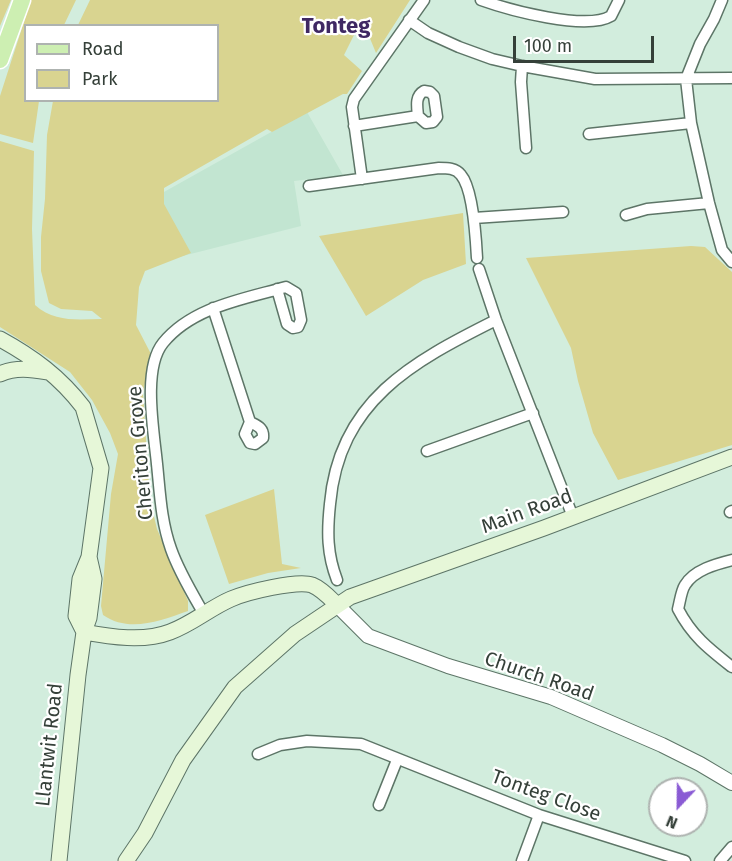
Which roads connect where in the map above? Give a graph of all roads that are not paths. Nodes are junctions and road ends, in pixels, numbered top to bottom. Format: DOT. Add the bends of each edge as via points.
graph roads {
  1 [pos="22,0"];
  2 [pos="424,0"];
  3 [pos="481,0"];
  4 [pos="619,0"];
  5 [pos="722,0"];
  6 [pos="409,20"];
  7 [pos="0,60"];
  8 [pos="522,66"];
  9 [pos="732,78"];
  10 [pos="686,79"];
  11 [pos="418,116"];
  12 [pos="691,123"];
  13 [pos="354,126"];
  14 [pos="589,134"];
  15 [pos="526,147"];
  16 [pos="362,179"];
  17 [pos="309,186"];
  18 [pos="709,203"];
  19 [pos="563,212"];
  20 [pos="626,215"];
  21 [pos="474,218"];
  22 [pos="732,262"];
  23 [pos="277,289"];
  24 [pos="213,308"];
  25 [pos="495,320"];
  26 [pos="0,339"];
  27 [pos="53,373"];
  28 [pos="0,374"];
  29 [pos="533,413"];
  30 [pos="250,422"];
  31 [pos="427,451"];
  32 [pos="732,457"];
  33 [pos="573,518"];
  34 [pos="732,560"];
  35 [pos="337,580"];
  36 [pos="337,605"];
  37 [pos="204,614"];
  38 [pos="84,633"];
  39 [pos="731,665"];
  40 [pos="258,754"];
  41 [pos="397,760"];
  42 [pos="732,783"];
  43 [pos="379,805"];
  44 [pos="539,815"];
  45 [pos="732,847"];
  46 [pos="653,857"];
  47 [pos="60,861"];
  48 [pos="126,861"];
  49 [pos="522,861"];
  50 [pos="685,861"];
  51 [pos="720,861"];
  1 -- 7 [label="main road"];
  2 -- 6 [label="street"];
  3 -- 4 [label="street" via="529,14 596,22 611,16"];
  5 -- 10 [label="street"];
  6 -- 8 [label="street" via="459,47"];
  6 -- 13 [label="street" via="354,99"];
  8 -- 10 [label="street" via="595,79"];
  8 -- 15 [label="street"];
  9 -- 10 [label="street"];
  10 -- 12 [label="street"];
  11 -- 13 [label="street"];
  12 -- 14 [label="street"];
  12 -- 18 [label="street"];
  13 -- 16 [label="street"];
  16 -- 17 [label="street"];
  16 -- 21 [label="street" via="440,168 456,170 462,175"];
  18 -- 20 [label="street"];
  18 -- 22 [label="street" via="722,250"];
  19 -- 21 [label="street"];
  21 -- 25 [label="street" via="478,263"];
  23 -- 24 [label="street, Cheriton Grove"];
  24 -- 30 [label="street"];
  24 -- 37 [label="street, Cheriton Grove" via="186,323 162,344 154,366 151,396 163,521 175,561"];
  25 -- 29 [label="street"];
  25 -- 35 [label="street" via="432,353 384,388 362,412 336,466 331,494 328,550"];
  26 -- 27 [label="main road"];
  27 -- 28 [label="main road" via="28,369"];
  27 -- 38 [label="main road, Llantwit Road" via="83,407 101,468 76,616"];
  29 -- 31 [label="street"];
  29 -- 33 [label="street"];
  32 -- 33 [label="main road, Main Road"];
  33 -- 36 [label="main road, Main Road" via="350,597"];
  34 -- 39 [label="street" via="693,576 684,585 678,609 687,627 702,643"];
  36 -- 37 [label="main road" via="310,584 291,585 232,598"];
  36 -- 42 [label="street, Church Road" via="368,636 448,666 550,697 662,745"];
  36 -- 48 [label="main road, Main Road" via="295,634 235,687 183,760 146,833"];
  37 -- 38 [label="main road" via="158,635"];
  38 -- 47 [label="main road, Llantwit Road"];
  40 -- 41 [label="street, Tonteg Close" via="280,745 307,741 361,744"];
  41 -- 43 [label="street"];
  41 -- 44 [label="street, Tonteg Close"];
  44 -- 46 [label="street, Tonteg Close"];
  44 -- 49 [label="street"];
  45 -- 51 [label="street"];
  46 -- 50 [label="street, Tonteg Close"];
}
